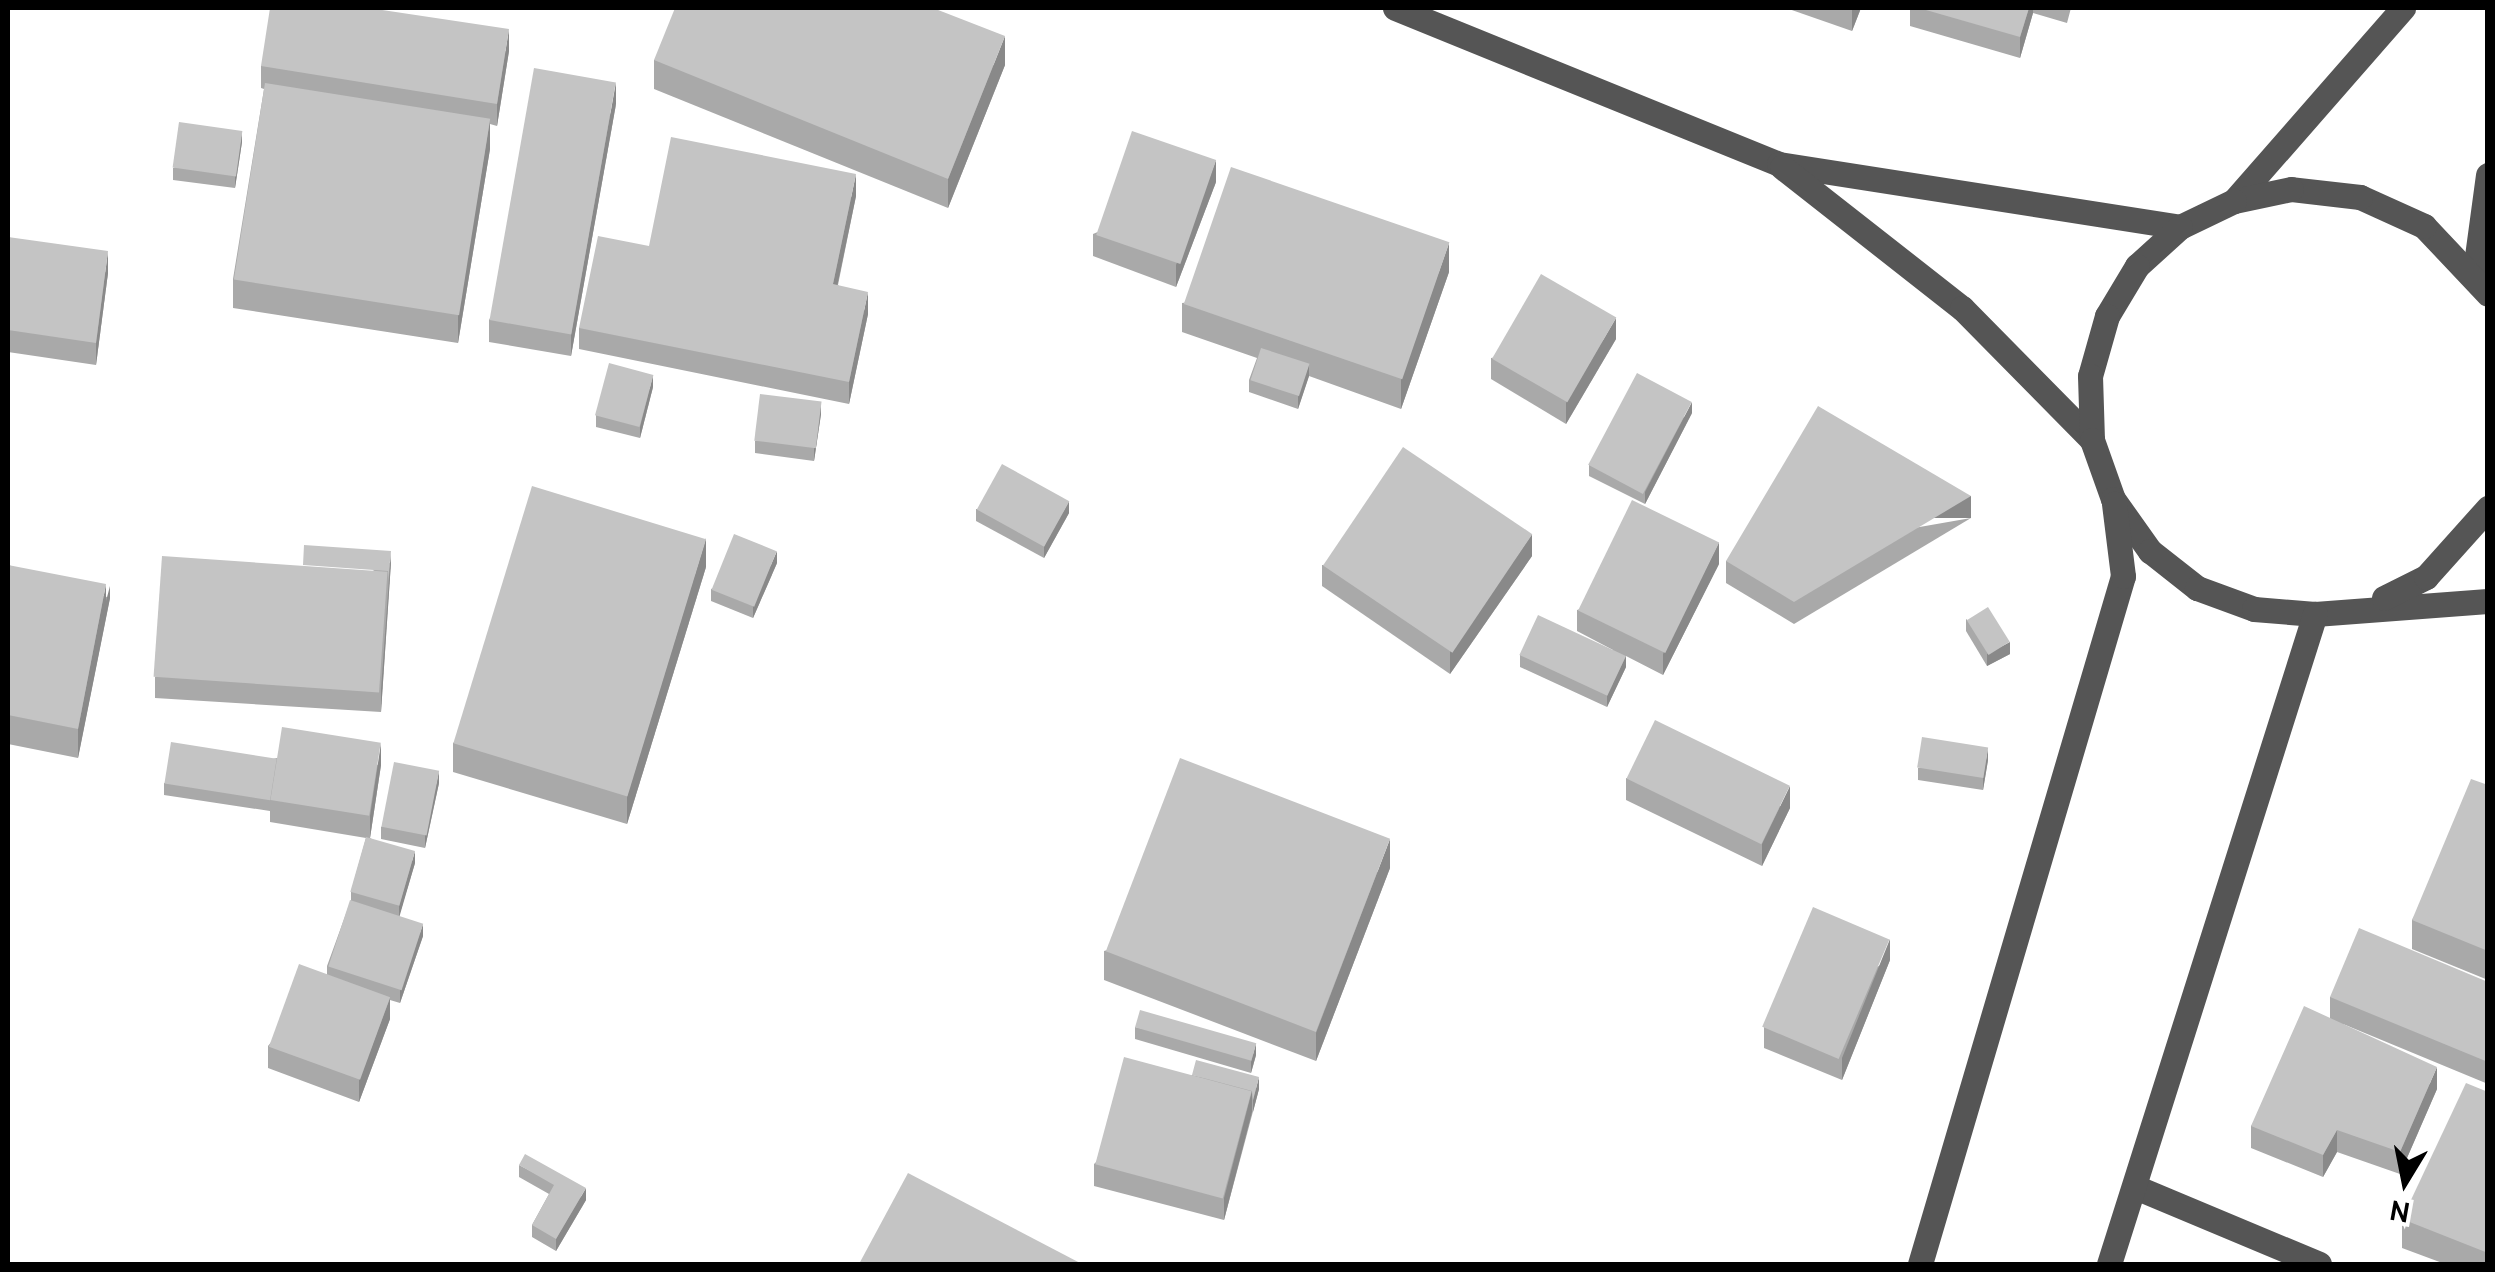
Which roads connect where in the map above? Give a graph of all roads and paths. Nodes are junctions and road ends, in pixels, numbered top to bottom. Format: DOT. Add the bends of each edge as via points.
graph roads {
  1 [pos="1395,8"];
  2 [pos="2403,8"];
  3 [pos="1778,164"];
  4 [pos="2488,174"];
  5 [pos="2234,200"];
  6 [pos="2180,227"];
  7 [pos="2475,271"];
  8 [pos="2488,294"];
  9 [pos="2092,440"];
  10 [pos="2113,499"];
  11 [pos="2488,508"];
  12 [pos="2488,601"];
  13 [pos="2375,602"];
  14 [pos="2314,614"];
  15 [pos="2140,1189"];
  16 [pos="1920,1264"];
  17 [pos="2109,1264"];
  18 [pos="2319,1264"];
  1 -- 3 [label="street"];
  2 -- 5 [label="street"];
  3 -- 6 [label="street"];
  3 -- 9 [label="street" via="1962,308"];
  4 -- 7 [label="street"];
  5 -- 6 [label="street"];
  5 -- 7 [label="street" via="2291,189 2360,197 2424,226"];
  6 -- 9 [label="street" via="2138,266 2106,316 2090,376"];
  7 -- 8 [label="street"];
  9 -- 10 [label="street"];
  10 -- 14 [label="street" via="2150,550 2197,588 2254,609"];
  10 -- 16 [label="street" via="2123,576"];
  11 -- 13 [label="street" via="2426,577"];
  12 -- 13 [label="street"];
  13 -- 14 [label="street"];
  14 -- 15 [label="street"];
  15 -- 17 [label="street"];
  15 -- 18 [label="street"];
}
